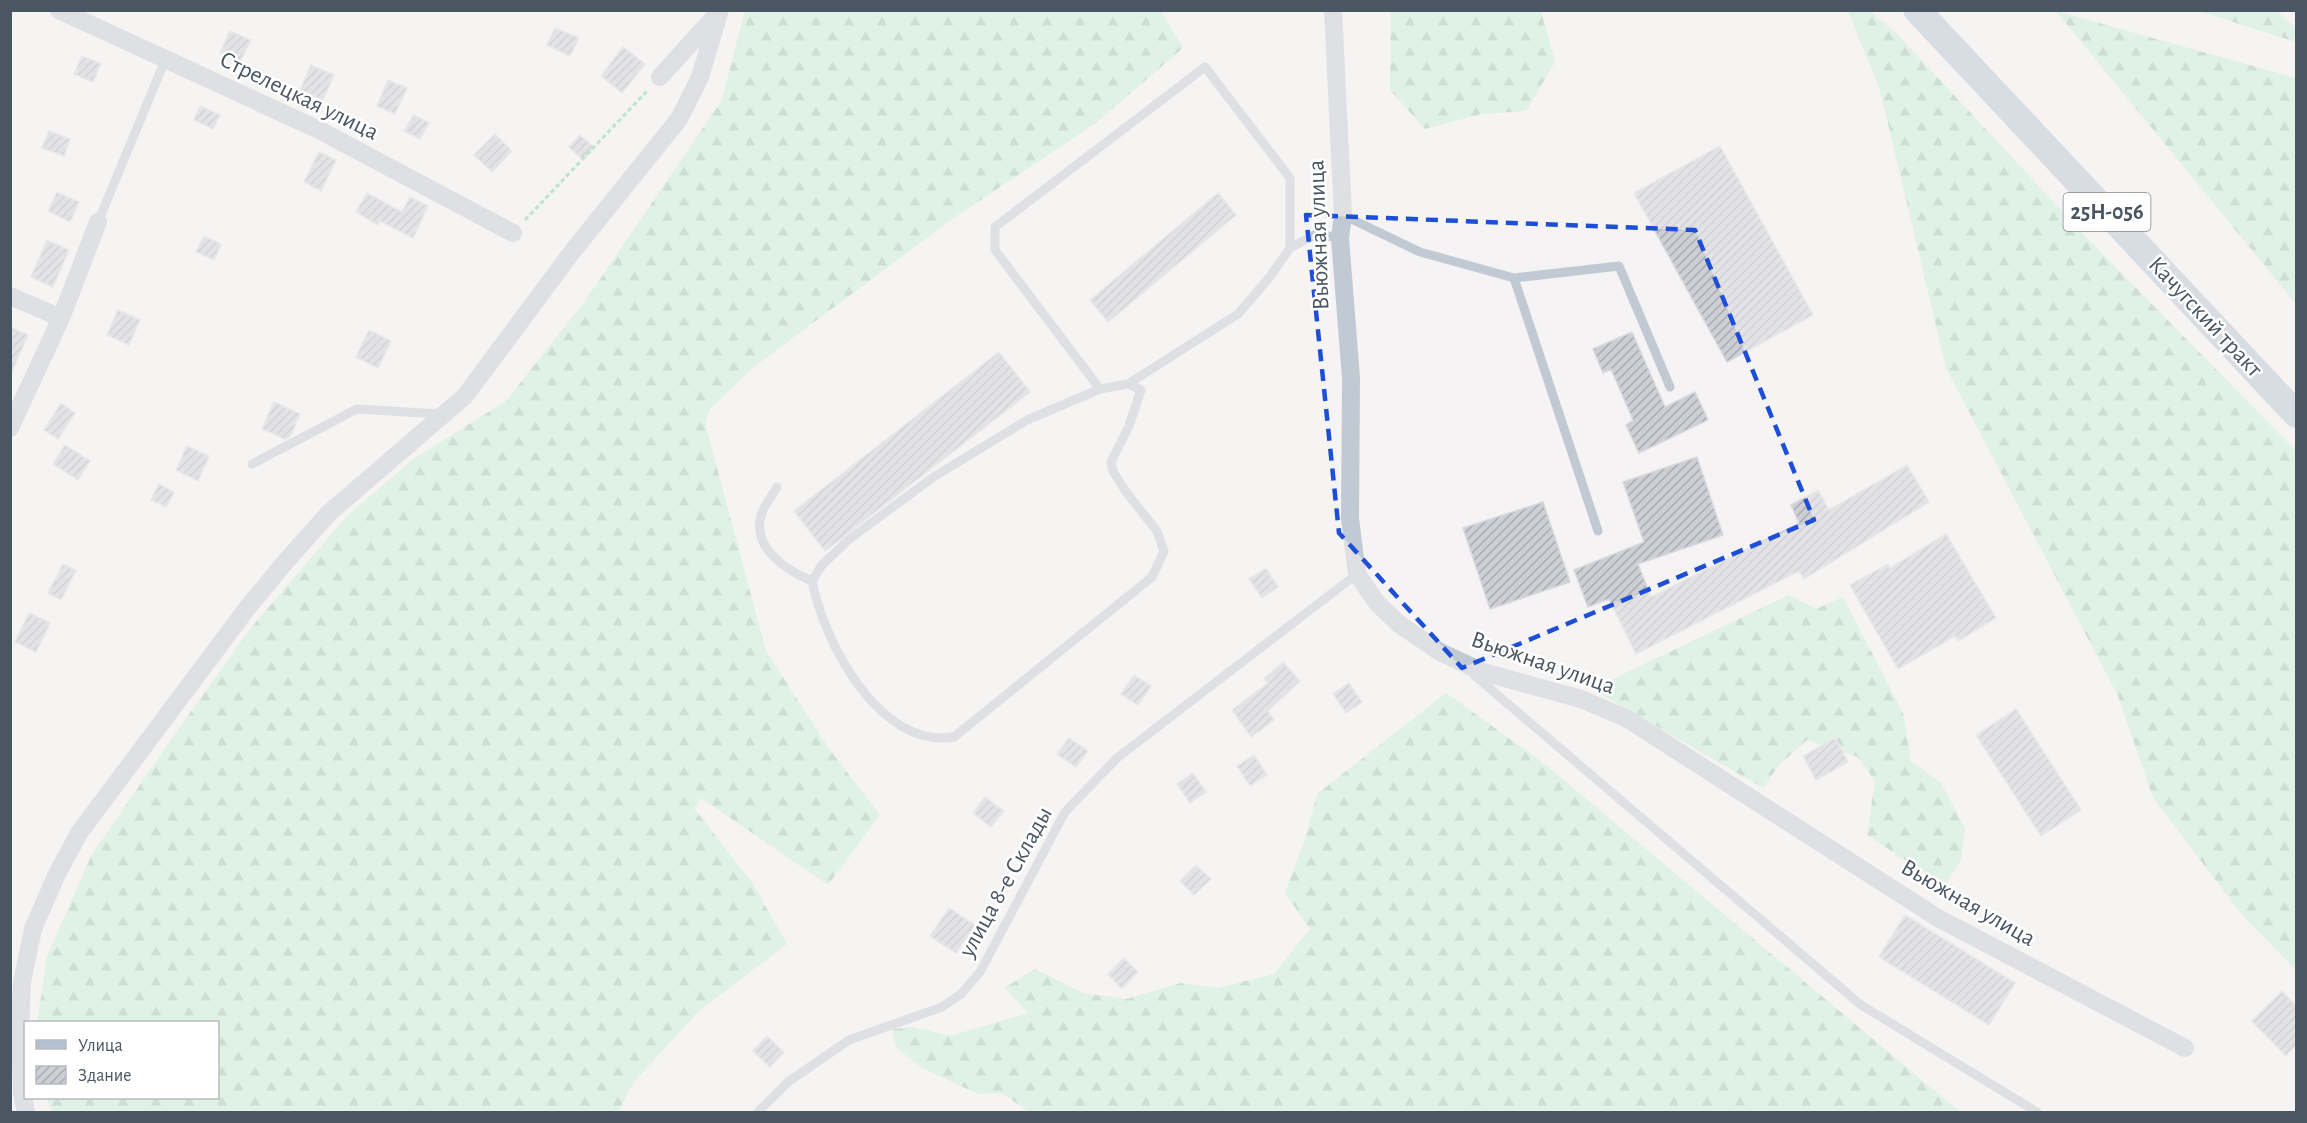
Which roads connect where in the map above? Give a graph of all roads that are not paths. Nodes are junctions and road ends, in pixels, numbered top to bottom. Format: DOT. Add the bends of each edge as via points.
graph roads {
  1 [pos="59,10"];
  2 [pos="720,10"];
  3 [pos="1333,10"];
  4 [pos="1917,10"];
  5 [pos="166,58"];
  6 [pos="660,77"];
  7 [pos="1342,215"];
  8 [pos="98,222"];
  9 [pos="513,232"];
  10 [pos="1340,238"];
  11 [pos="1290,248"];
  12 [pos="1514,278"];
  13 [pos="10,296"];
  14 [pos="61,318"];
  15 [pos="1128,384"];
  16 [pos="1670,387"];
  17 [pos="1100,389"];
  18 [pos="2296,414"];
  19 [pos="443,415"];
  20 [pos="10,428"];
  21 [pos="252,464"];
  22 [pos="777,487"];
  23 [pos="1598,531"];
  24 [pos="1357,574"];
  25 [pos="812,581"];
  26 [pos="1456,659"];
  27 [pos="15,1025"];
  28 [pos="2185,1048"];
  29 [pos="26,1113"];
  30 [pos="758,1113"];
  31 [pos="2037,1113"];
  1 -- 5 [label="street, Стрелецкая улица"];
  2 -- 6 [label="street"];
  2 -- 19 [label="street" via="700,77 679,118 572,252 465,396"];
  3 -- 7 [label="street, Вьюжная улица"];
  4 -- 18 [label="main road, Качугский тракт / 25Н-056"];
  5 -- 8 [label="lane"];
  5 -- 9 [label="street, Стрелецкая улица" via="319,130"];
  7 -- 10 [label="street, Вьюжная улица"];
  7 -- 12 [label="lane" via="1420,252"];
  8 -- 14 [label="street"];
  10 -- 11 [label="lane" via="1316,234"];
  10 -- 24 [label="street, Вьюжная улица" via="1351,378 1350,519"];
  11 -- 15 [label="lane" via="1238,314"];
  11 -- 17 [label="lane" via="1290,178 1205,67 995,227 995,250"];
  12 -- 16 [label="lane" via="1619,266"];
  12 -- 23 [label="lane"];
  13 -- 14 [label="street"];
  14 -- 20 [label="street"];
  15 -- 17 [label="lane"];
  15 -- 25 [label="lane" via="1141,390 1111,462 1113,471 1157,531 1164,550 1160,561 1152,577 954,737 938,739 914,732 877,708 840,658 821,618"];
  17 -- 25 [label="lane" via="1027,420 932,478 847,541 822,565"];
  19 -- 21 [label="lane" via="357,409"];
  19 -- 27 [label="street" via="329,513 287,560 80,833 33,929"];
  22 -- 25 [label="lane" via="760,517 762,540 775,559"];
  24 -- 26 [label="street, Вьюжная улица" via="1377,603 1399,624"];
  24 -- 30 [label="lane, улица 8-е Склады" via="1117,758 1065,812 980,972 961,994 942,1007 849,1040 788,1082"];
  26 -- 28 [label="street, Вьюжная улица" via="1483,672 1581,699 1626,718 1938,918"];
  26 -- 31 [label="lane" via="1861,1005"];
  27 -- 29 [label="street"];
}
